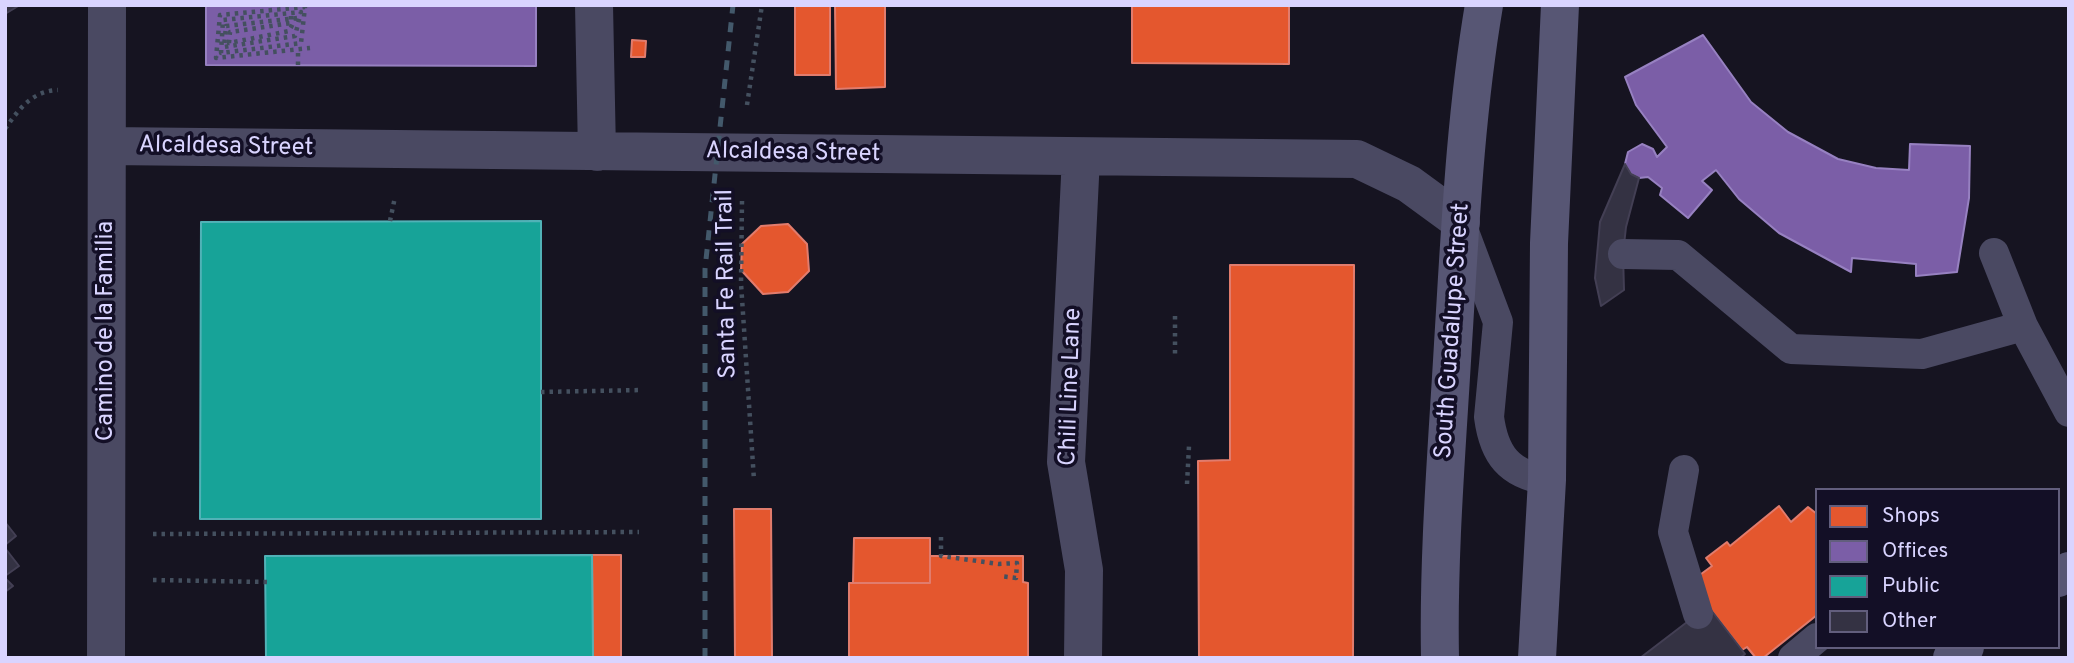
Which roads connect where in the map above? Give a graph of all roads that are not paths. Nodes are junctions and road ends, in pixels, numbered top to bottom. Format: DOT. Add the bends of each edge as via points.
graph roads {
  1 [pos="107,5"];
  2 [pos="594,5"];
  3 [pos="1484,5"];
  4 [pos="1560,5"];
  5 [pos="108,146"];
  6 [pos="597,152"];
  7 [pos="1081,157"];
  8 [pos="1461,222"];
  9 [pos="1994,253"];
  10 [pos="1623,254"];
  11 [pos="2022,326"];
  12 [pos="2069,412"];
  13 [pos="1684,470"];
  14 [pos="1547,480"];
  15 [pos="1698,614"];
  16 [pos="1815,640"];
  17 [pos="106,658"];
  18 [pos="1083,658"];
  19 [pos="1440,658"];
  20 [pos="1537,658"];
  21 [pos="1793,658"];
  1 -- 5 [label="street, Camino de la Familia"];
  2 -- 6 [label="street"];
  3 -- 8 [label="main road, South Guadalupe Street" via="1470,86"];
  4 -- 14 [label="main road" via="1549,243"];
  5 -- 6 [label="street, Alcaldesa Street"];
  5 -- 17 [label="street, Camino de la Familia"];
  6 -- 7 [label="street, Alcaldesa Street"];
  7 -- 8 [label="street, Alcaldesa Street" via="1357,159 1409,184"];
  7 -- 18 [label="street, Chili Line Lane" via="1066,462 1084,570"];
  8 -- 14 [label="lane" via="1498,322 1489,417 1493,439 1514,468 1525,476"];
  8 -- 19 [label="main road, South Guadalupe Street" via="1445,478"];
  9 -- 11 [label="lane"];
  10 -- 11 [label="lane" via="1678,255 1791,349 1922,354"];
  11 -- 12 [label="lane"];
  13 -- 15 [label="lane" via="1673,532"];
  14 -- 20 [label="main road"];
  16 -- 21 [label="lane"];
}
